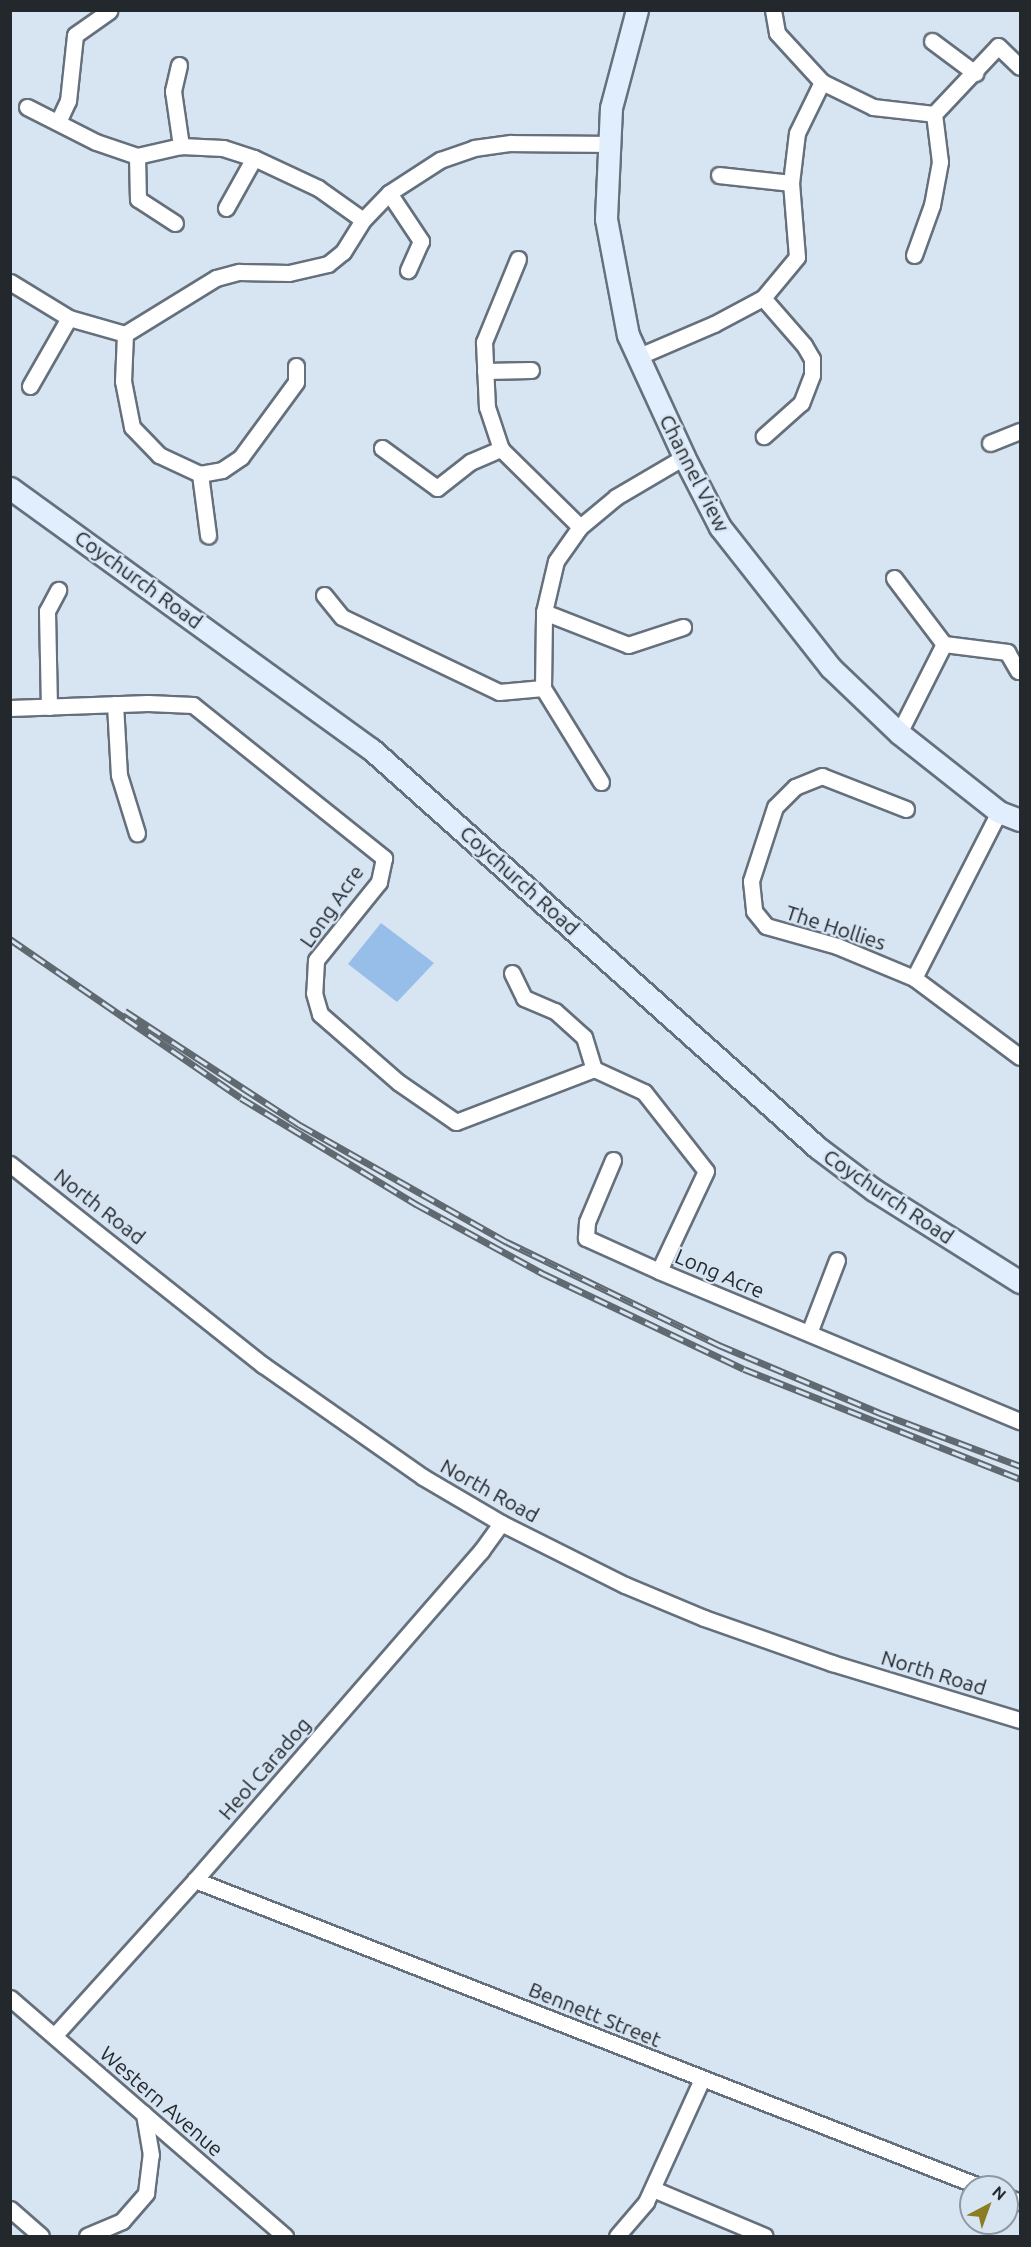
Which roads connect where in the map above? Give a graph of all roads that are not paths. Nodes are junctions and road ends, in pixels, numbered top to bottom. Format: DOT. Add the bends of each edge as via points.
graph roads {
  1 [pos="637,10"];
  2 [pos="773,10"];
  3 [pos="109,11"];
  4 [pos="932,41"];
  5 [pos="179,65"];
  6 [pos="1020,67"];
  7 [pos="975,73"];
  8 [pos="822,82"];
  9 [pos="27,107"];
  10 [pos="934,114"];
  11 [pos="58,122"];
  12 [pos="607,144"];
  13 [pos="181,146"];
  14 [pos="137,156"];
  15 [pos="254,158"];
  16 [pos="719,175"];
  17 [pos="791,183"];
  18 [pos="389,194"];
  19 [pos="226,208"];
  20 [pos="363,220"];
  21 [pos="175,223"];
  22 [pos="914,255"];
  23 [pos="518,259"];
  24 [pos="408,270"];
  25 [pos="10,282"];
  26 [pos="763,298"];
  27 [pos="69,318"];
  28 [pos="124,334"];
  29 [pos="637,357"];
  30 [pos="296,366"];
  31 [pos="531,370"];
  32 [pos="485,371"];
  33 [pos="30,386"];
  34 [pos="1020,431"];
  35 [pos="764,436"];
  36 [pos="990,443"];
  37 [pos="382,448"];
  38 [pos="501,449"];
  39 [pos="684,457"];
  40 [pos="200,474"];
  41 [pos="10,488"];
  42 [pos="580,527"];
  43 [pos="208,535"];
  44 [pos="894,578"];
  45 [pos="58,590"];
  46 [pos="324,595"];
  47 [pos="544,612"];
  48 [pos="683,627"];
  49 [pos="944,644"];
  50 [pos="1018,671"];
  51 [pos="543,688"];
  52 [pos="115,704"];
  53 [pos="49,707"];
  54 [pos="10,708"];
  55 [pos="899,733"];
  56 [pos="601,782"];
  57 [pos="906,808"];
  58 [pos="999,812"];
  59 [pos="1020,820"];
  60 [pos="137,833"];
  61 [pos="512,973"];
  62 [pos="914,978"];
  63 [pos="1020,1057"];
  64 [pos="594,1069"];
  65 [pos="613,1160"];
  66 [pos="10,1164"];
  67 [pos="837,1260"];
  68 [pos="658,1271"];
  69 [pos="1020,1282"];
  70 [pos="809,1333"];
  71 [pos="1020,1421"];
  72 [pos="501,1523"];
  73 [pos="1020,1720"];
  74 [pos="195,1880"];
  75 [pos="10,1998"];
  76 [pos="54,2036"];
  77 [pos="702,2079"];
  78 [pos="144,2114"];
  79 [pos="959,2178"];
  80 [pos="653,2189"];
  81 [pos="10,2209"];
  82 [pos="44,2236"];
  83 [pos="87,2236"];
  84 [pos="285,2236"];
  85 [pos="617,2236"];
  86 [pos="765,2236"];
  1 -- 12 [label="main road, Channel View" via="619,67"];
  2 -- 8 [label="street" via="777,33"];
  3 -- 11 [label="street" via="75,35 68,101"];
  4 -- 7 [label="street"];
  5 -- 13 [label="street" via="173,91"];
  6 -- 7 [label="street" via="998,46"];
  7 -- 10 [label="street"];
  8 -- 10 [label="street" via="873,106"];
  8 -- 17 [label="street" via="797,133"];
  9 -- 11 [label="street"];
  10 -- 22 [label="street" via="940,162 932,205"];
  11 -- 14 [label="street" via="96,142"];
  12 -- 18 [label="street" via="535,142 474,148 440,160"];
  12 -- 29 [label="main road, Channel View" via="606,219 611,260"];
  13 -- 14 [label="street"];
  13 -- 15 [label="street" via="223,148"];
  14 -- 21 [label="street" via="138,199"];
  15 -- 19 [label="street"];
  15 -- 20 [label="street" via="318,188"];
  16 -- 17 [label="street"];
  17 -- 26 [label="street" via="797,257"];
  18 -- 20 [label="street"];
  18 -- 24 [label="street" via="421,241"];
  20 -- 28 [label="street" via="343,252 328,264 289,273 239,272 216,278"];
  23 -- 32 [label="street" via="484,342"];
  25 -- 27 [label="street"];
  26 -- 29 [label="street"];
  26 -- 35 [label="street" via="812,359 812,375 801,403"];
  27 -- 28 [label="street"];
  27 -- 33 [label="street"];
  28 -- 40 [label="street" via="124,392 132,426 159,455"];
  29 -- 39 [label="main road, Channel View"];
  30 -- 40 [label="street" via="296,382 241,457 222,470"];
  31 -- 32 [label="street"];
  32 -- 38 [label="street" via="487,407"];
  34 -- 36 [label="street"];
  37 -- 38 [label="street" via="437,488 470,462"];
  38 -- 42 [label="street"];
  39 -- 42 [label="street" via="616,497"];
  39 -- 55 [label="main road, Channel View" via="727,536 831,668"];
  40 -- 43 [label="street"];
  41 -- 69 [label="main road, Coychurch Road" via="371,749 818,1148 874,1190"];
  42 -- 47 [label="street" via="556,561"];
  44 -- 49 [label="street"];
  45 -- 53 [label="street" via="47,611"];
  46 -- 51 [label="street" via="342,617 500,692"];
  47 -- 48 [label="street" via="628,645"];
  47 -- 51 [label="street"];
  49 -- 50 [label="street" via="1007,652"];
  49 -- 55 [label="street"];
  51 -- 56 [label="street"];
  52 -- 53 [label="street, Long Acre"];
  52 -- 60 [label="street" via="119,775"];
  52 -- 64 [label="street, Long Acre" via="193,705 384,858 379,882 316,960 314,993 320,1014 398,1082 456,1122"];
  53 -- 54 [label="street, Long Acre"];
  55 -- 58 [label="main road, Channel View"];
  57 -- 62 [label="street, The Hollies" via="822,776 795,787 775,807 751,881 754,911 766,926 837,946"];
  58 -- 59 [label="main road, Channel View"];
  58 -- 62 [label="street"];
  61 -- 64 [label="street" via="524,998 555,1011 584,1037"];
  62 -- 63 [label="street, The Hollies"];
  64 -- 68 [label="street, Long Acre" via="644,1092 705,1171"];
  65 -- 68 [label="street" via="586,1222 585,1238"];
  66 -- 72 [label="street, North Road" via="280,1378 413,1471"];
  67 -- 70 [label="street"];
  68 -- 70 [label="street, Long Acre"];
  70 -- 71 [label="street, Long Acre"];
  72 -- 73 [label="street, North Road" via="625,1585 704,1618 832,1663"];
  72 -- 74 [label="street, Heol Caradog" via="481,1551"];
  74 -- 76 [label="street, Heol Caradog"];
  74 -- 77 [label="street, Bennett Street"];
  75 -- 76 [label="street, Western Avenue"];
  76 -- 78 [label="street, Western Avenue"];
  77 -- 79 [label="street, Bennett Street"];
  77 -- 80 [label="street"];
  78 -- 83 [label="street" via="152,2155 146,2193 122,2221"];
  78 -- 84 [label="street, Western Avenue"];
  80 -- 85 [label="street"];
  80 -- 86 [label="street"];
  81 -- 82 [label="street"];
}
